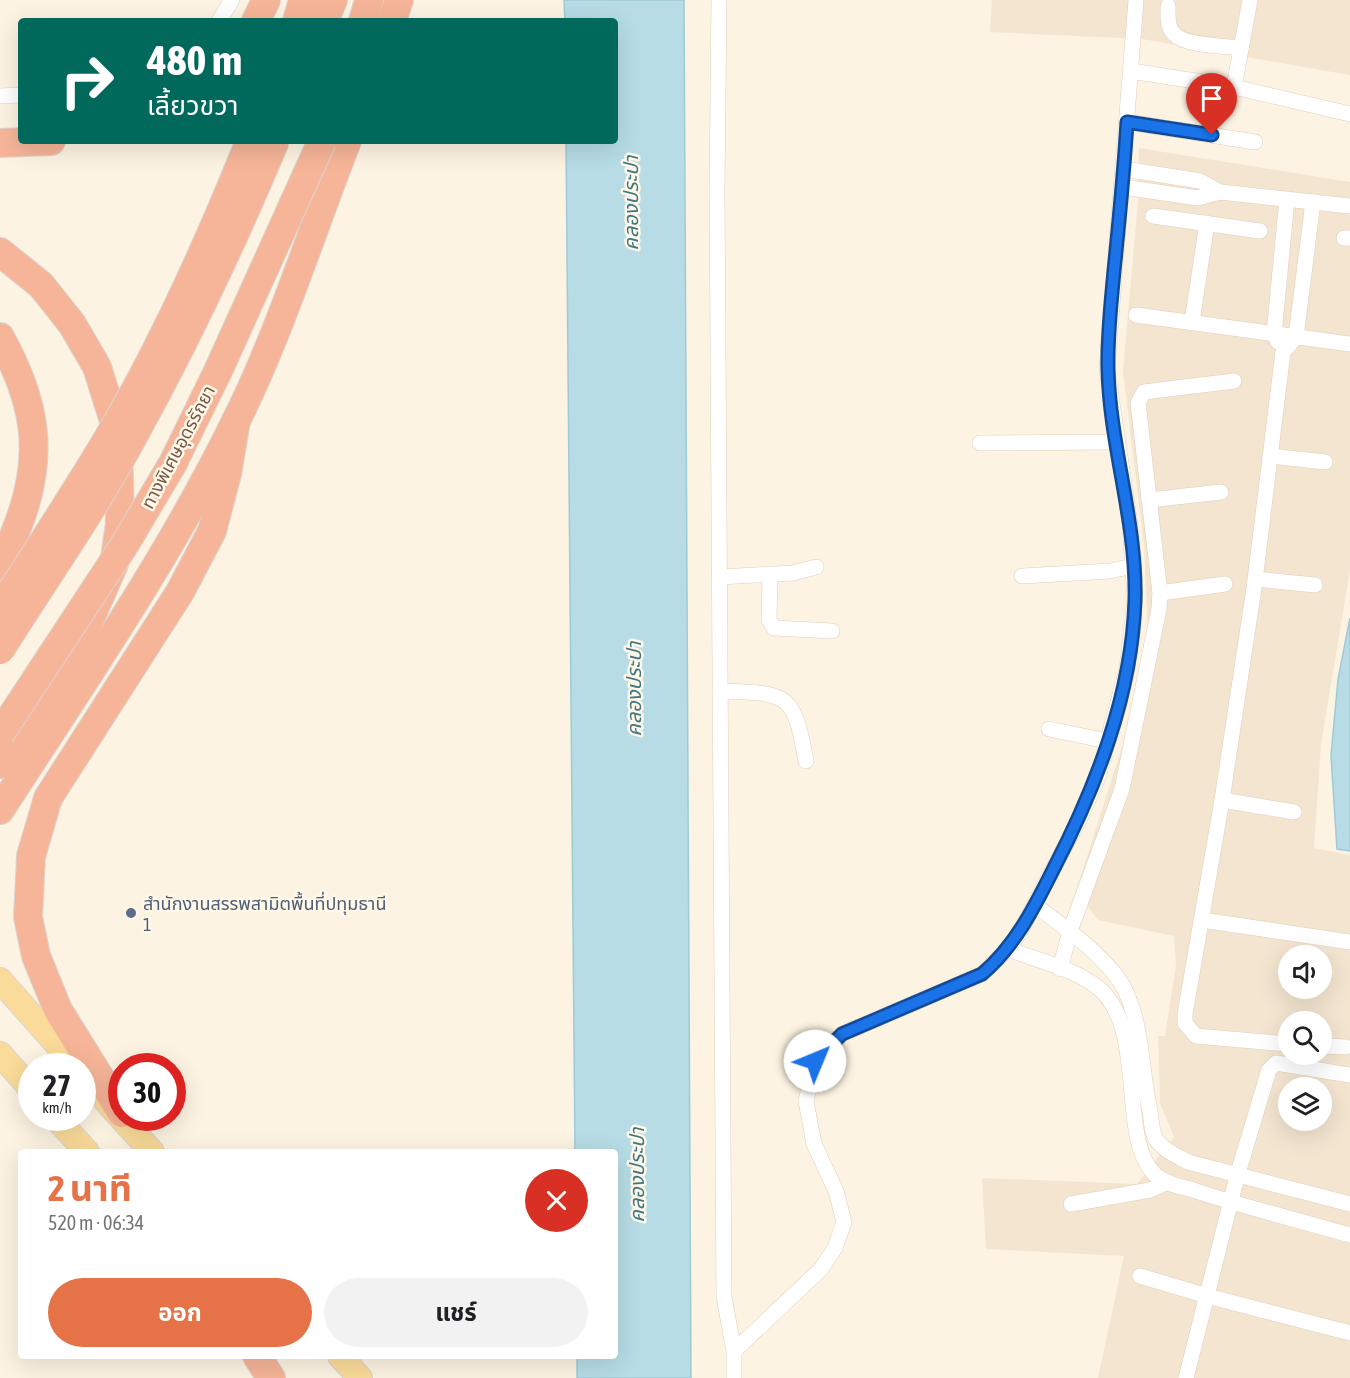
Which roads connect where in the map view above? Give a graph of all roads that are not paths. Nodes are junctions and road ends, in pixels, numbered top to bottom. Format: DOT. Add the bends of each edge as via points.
graph roads {
  1 [pos="232,0"];
  2 [pos="266,0"];
  3 [pos="303,0"];
  4 [pos="333,0"];
  5 [pos="369,0"];
  6 [pos="719,0"];
  7 [pos="1136,0"];
  8 [pos="1250,0"];
  9 [pos="1168,6"];
  10 [pos="221,18"];
  11 [pos="257,18"];
  12 [pos="298,18"];
  13 [pos="325,18"];
  14 [pos="364,18"];
  15 [pos="1241,48"];
  16 [pos="1131,71"];
  17 [pos="1234,87"];
  18 [pos="18,95"];
  19 [pos="0,96"];
  20 [pos="1350,114"];
  21 [pos="1127,122"];
  22 [pos="18,142"];
  23 [pos="1255,142"];
  24 [pos="0,143"];
  25 [pos="249,144"];
  26 [pos="274,144"];
  27 [pos="321,144"];
  28 [pos="346,144"];
  29 [pos="1124,169"];
  30 [pos="1123,187"];
  31 [pos="1220,192"];
  32 [pos="1287,199"];
  33 [pos="1313,202"];
  34 [pos="1350,206"];
  35 [pos="1153,216"];
  36 [pos="1207,224"];
  37 [pos="1260,231"];
  38 [pos="0,252"];
  39 [pos="1136,315"];
  40 [pos="1192,322"];
  41 [pos="1274,334"];
  42 [pos="1296,337"];
  43 [pos="0,338"];
  44 [pos="1350,344"];
  45 [pos="1283,352"];
  46 [pos="1234,381"];
  47 [pos="236,421"];
  48 [pos="1117,442"];
  49 [pos="980,443"];
  50 [pos="1270,456"];
  51 [pos="1325,462"];
  52 [pos="1221,492"];
  53 [pos="1149,500"];
  54 [pos="1133,566"];
  55 [pos="816,567"];
  56 [pos="0,568"];
  57 [pos="770,575"];
  58 [pos="1022,576"];
  59 [pos="720,577"];
  60 [pos="1256,579"];
  61 [pos="1225,584"];
  62 [pos="1315,585"];
  63 [pos="1160,593"];
  64 [pos="0,609"];
  65 [pos="832,632"];
  66 [pos="0,650"];
  67 [pos="720,691"];
  68 [pos="1050,729"];
  69 [pos="0,734"];
  70 [pos="1107,741"];
  71 [pos="806,761"];
  72 [pos="0,764"];
  73 [pos="1222,800"];
  74 [pos="0,810"];
  75 [pos="1294,813"];
  76 [pos="1035,906"];
  77 [pos="1202,920"];
  78 [pos="1070,931"];
  79 [pos="1350,942"];
  80 [pos="1008,949"];
  81 [pos="1060,969"];
  82 [pos="0,980"];
  83 [pos="1278,1043"];
  84 [pos="1332,1046"];
  85 [pos="1346,1047"];
  86 [pos="65,1053"];
  87 [pos="0,1054"];
  88 [pos="18,1074"];
  89 [pos="1350,1075"];
  90 [pos="96,1089"];
  91 [pos="108,1091"];
  92 [pos="108,1101"];
  93 [pos="68,1131"];
  94 [pos="135,1131"];
  95 [pos="84,1149"];
  96 [pos="150,1149"];
  97 [pos="1238,1173"];
  98 [pos="1168,1182"];
  99 [pos="1230,1203"];
  100 [pos="1071,1204"];
  101 [pos="1350,1204"];
  102 [pos="1350,1234"];
  103 [pos="1140,1275"];
  104 [pos="1207,1296"];
  105 [pos="1350,1333"];
  106 [pos="734,1351"];
  107 [pos="259,1359"];
  108 [pos="270,1359"];
  109 [pos="343,1359"];
  110 [pos="271,1378"];
  111 [pos="286,1378"];
  112 [pos="360,1378"];
  113 [pos="734,1378"];
  114 [pos="1186,1378"];
  1 -- 10 [label="street"];
  2 -- 11 [label="highway"];
  3 -- 12 [label="highway"];
  4 -- 13 [label="highway"];
  5 -- 14 [label="highway"];
  6 -- 59 [label="street"];
  7 -- 16 [label="street"];
  8 -- 15 [label="street"];
  9 -- 15 [label="street" via="1169,24 1175,35 1184,40"];
  15 -- 17 [label="street"];
  16 -- 17 [label="street"];
  16 -- 21 [label="street"];
  17 -- 20 [label="street"];
  18 -- 19 [label="street"];
  21 -- 23 [label="street"];
  21 -- 29 [label="street"];
  22 -- 24 [label="highway"];
  25 -- 64 [label="highway, bridge" via="175,311 108,439"];
  26 -- 66 [label="highway, bridge" via="205,298 134,435"];
  27 -- 69 [label="highway, ทางพิเศษอุดรรัถยา, bridge" via="173,463 125,544"];
  28 -- 47 [label="highway"];
  29 -- 30 [label="street"];
  29 -- 31 [label="street" via="1200,181"];
  30 -- 31 [label="street" via="1198,198"];
  30 -- 48 [label="street" via="1107,369"];
  31 -- 32 [label="street"];
  32 -- 33 [label="street"];
  32 -- 41 [label="street"];
  33 -- 34 [label="street"];
  33 -- 42 [label="street"];
  35 -- 36 [label="street"];
  36 -- 37 [label="street"];
  36 -- 40 [label="street"];
  38 -- 72 [label="highway" via="41,285 72,324 97,367 118,434 120,524 114,564 83,634"];
  39 -- 40 [label="street"];
  40 -- 41 [label="street"];
  41 -- 42 [label="street"];
  41 -- 45 [label="street"];
  42 -- 44 [label="street"];
  42 -- 45 [label="street"];
  43 -- 56 [label="highway" via="29,402 35,437 33,475"];
  45 -- 50 [label="street"];
  46 -- 53 [label="street" via="1152,390 1140,396 1138,412"];
  47 -- 74 [label="highway" via="190,511"];
  47 -- 91 [label="highway" via="212,531 180,592 48,798 31,856 28,916 36,956 58,1010"];
  48 -- 49 [label="street"];
  48 -- 54 [label="street"];
  50 -- 51 [label="street"];
  50 -- 60 [label="street"];
  52 -- 53 [label="street"];
  53 -- 63 [label="street"];
  54 -- 58 [label="street"];
  54 -- 70 [label="street" via="1135,599 1127,669"];
  55 -- 57 [label="street"];
  57 -- 59 [label="street"];
  57 -- 65 [label="street" via="770,620 774,628"];
  59 -- 67 [label="street"];
  60 -- 62 [label="street"];
  60 -- 73 [label="street"];
  61 -- 63 [label="street"];
  63 -- 78 [label="street" via="1122,789"];
  67 -- 71 [label="street" via="750,692 787,701 796,714"];
  67 -- 106 [label="street" via="724,1297"];
  68 -- 70 [label="street"];
  70 -- 76 [label="street" via="1098,777 1081,816"];
  73 -- 75 [label="street"];
  73 -- 77 [label="street"];
  76 -- 78 [label="street"];
  76 -- 80 [label="street"];
  77 -- 79 [label="street"];
  77 -- 83 [label="street" via="1185,1014 1189,1030 1196,1036"];
  78 -- 81 [label="street"];
  78 -- 97 [label="street" via="1124,988 1137,1023 1155,1138 1188,1162"];
  80 -- 81 [label="street"];
  80 -- 106 [label="street" via="982,974 842,1034 815,1061 806,1101 814,1144 836,1191 844,1222 835,1248 821,1269"];
  81 -- 98 [label="street" via="1096,986 1111,1001 1125,1034 1137,1134 1146,1162 1156,1176"];
  82 -- 86 [label="main road"];
  84 -- 85 [label="street"];
  87 -- 88 [label="main road"];
  89 -- 97 [label="street" via="1276,1063 1265,1078"];
  90 -- 92 [label="main road"];
  93 -- 95 [label="main road"];
  94 -- 96 [label="main road"];
  97 -- 99 [label="street"];
  97 -- 101 [label="street"];
  98 -- 99 [label="street"];
  98 -- 100 [label="street" via="1150,1191"];
  99 -- 102 [label="street"];
  99 -- 104 [label="street"];
  103 -- 104 [label="street"];
  104 -- 105 [label="street"];
  104 -- 114 [label="street"];
  106 -- 113 [label="street"];
  107 -- 110 [label="highway"];
  108 -- 111 [label="main road"];
  109 -- 112 [label="main road"];
}
